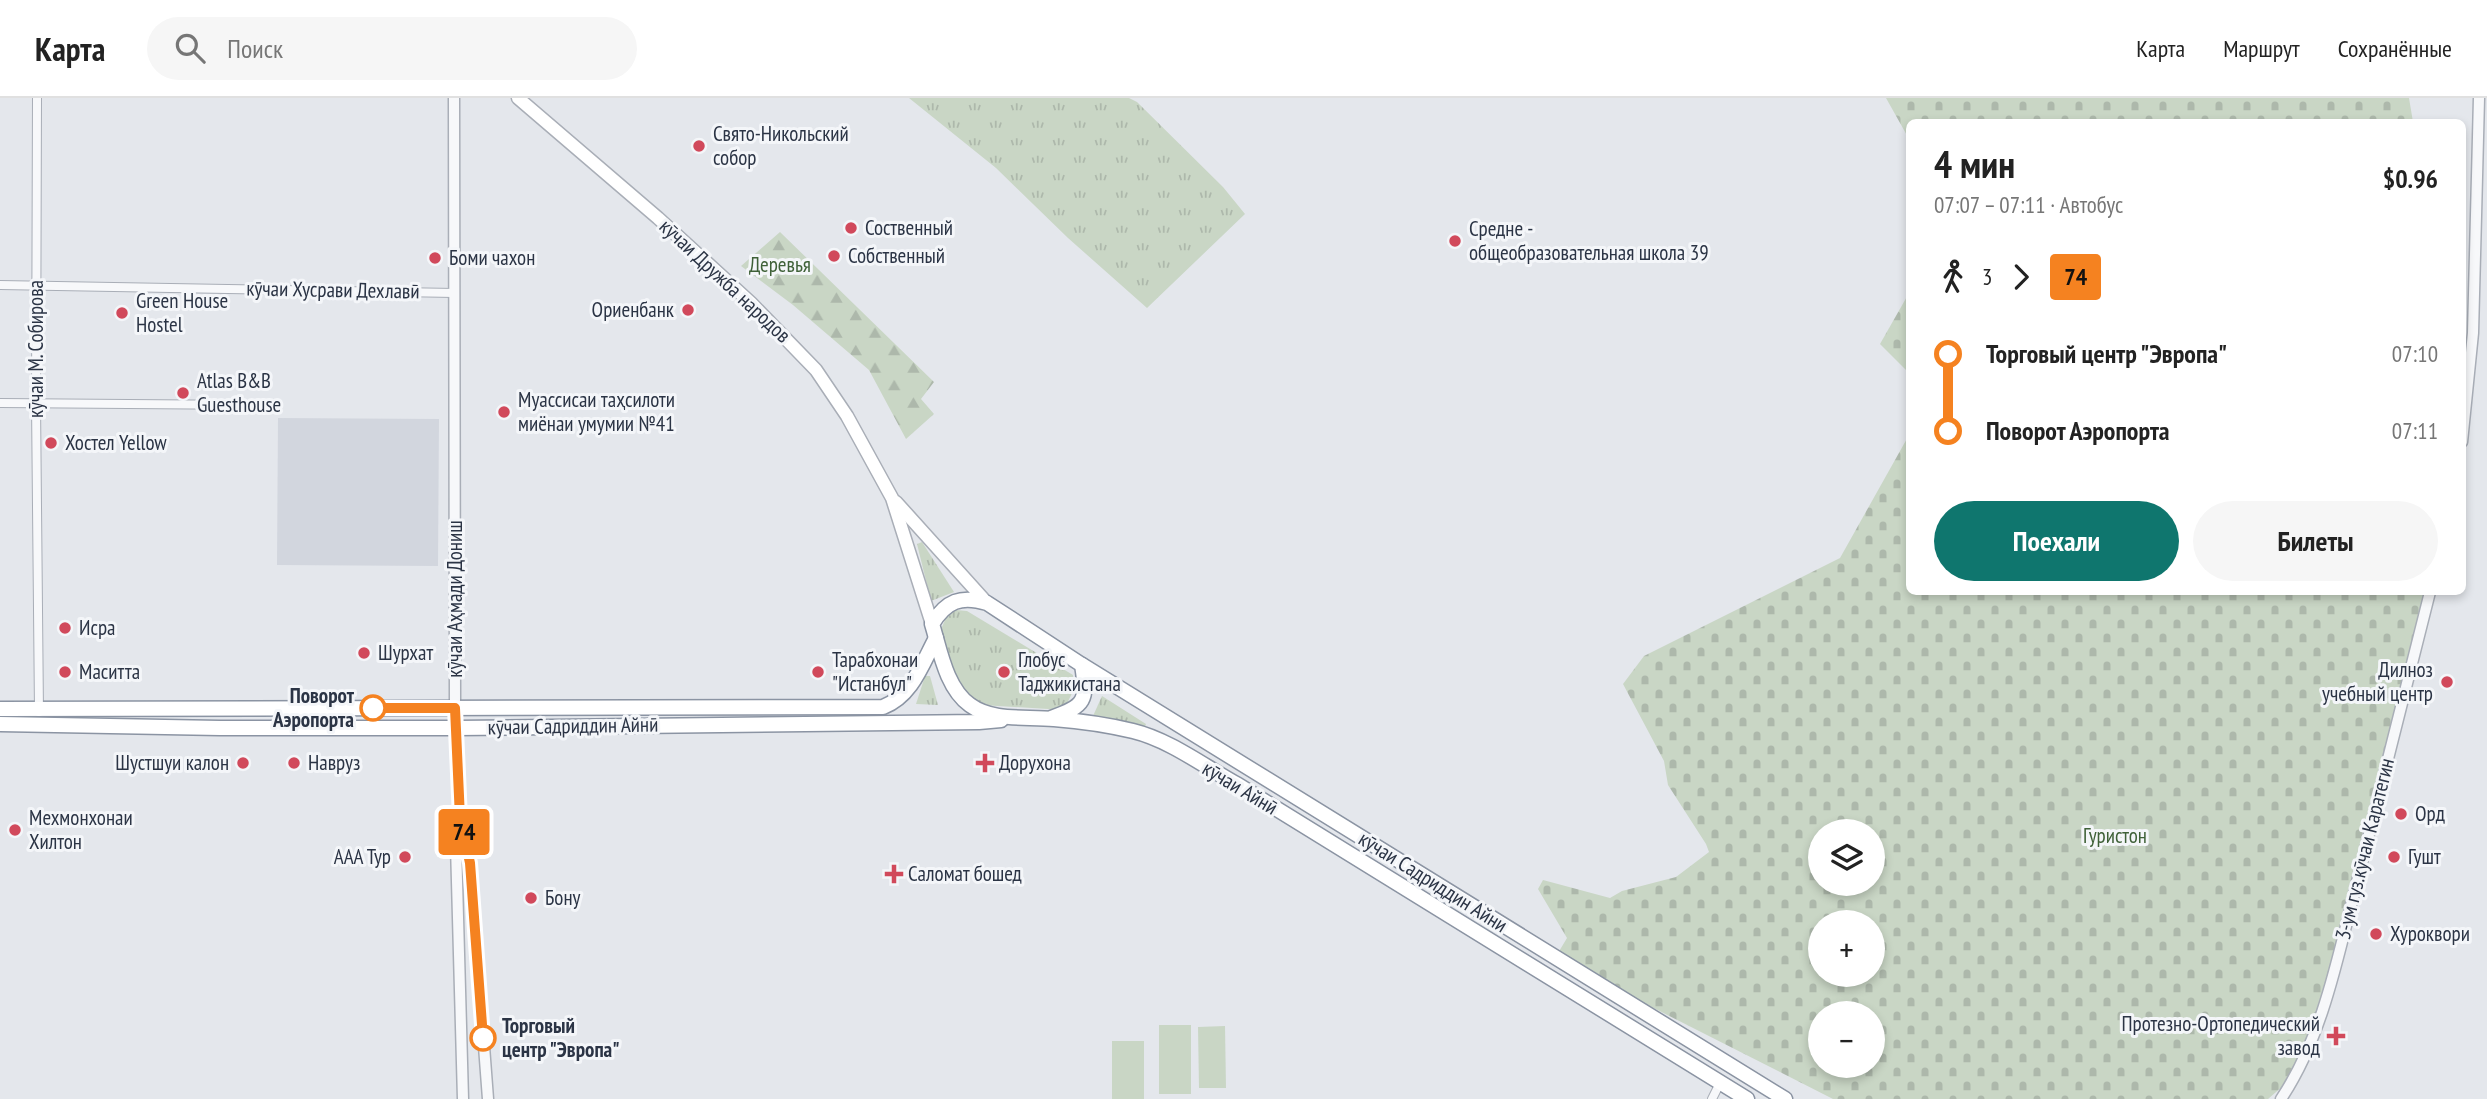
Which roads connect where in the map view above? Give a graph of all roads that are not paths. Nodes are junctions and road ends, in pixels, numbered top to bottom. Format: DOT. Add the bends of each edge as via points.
graph roads {
  1 [pos="37,98"];
  2 [pos="454,98"];
  3 [pos="518,98"];
  4 [pos="2479,98"];
  5 [pos="0,285"];
  6 [pos="37,285"];
  7 [pos="455,293"];
  8 [pos="0,403"];
  9 [pos="36,403"];
  10 [pos="271,405"];
  11 [pos="2466,413"];
  12 [pos="892,498"];
  13 [pos="2429,595"];
  14 [pos="987,603"];
  15 [pos="934,631"];
  16 [pos="1082,665"];
  17 [pos="455,708"];
  18 [pos="0,709"];
  19 [pos="39,709"];
  20 [pos="1013,718"];
  21 [pos="1051,718"];
  22 [pos="0,724"];
  23 [pos="38,726"];
  24 [pos="456,727"];
  25 [pos="460,818"];
  26 [pos="1416,895"];
  27 [pos="1720,1083"];
  28 [pos="463,1099"];
  29 [pos="488,1099"];
  30 [pos="1712,1099"];
  31 [pos="1747,1099"];
  32 [pos="1785,1099"];
  33 [pos="2281,1099"];
  1 -- 6 [label="street, кӯчаи М. Собирова"];
  2 -- 7 [label="street, кӯчаи Аҳмади Дониш"];
  3 -- 12 [label="main road, кӯчаи Дружба народов" via="658,218 794,346 837,400"];
  4 -- 11 [label="street"];
  5 -- 6 [label="street, кӯчаи Хусрави Дехлавӣ"];
  6 -- 7 [label="street, кӯчаи Хусрави Дехлавӣ"];
  6 -- 9 [label="street, кӯчаи М. Собирова"];
  7 -- 17 [label="street, кӯчаи Аҳмади Дониш"];
  8 -- 9 [label="street"];
  9 -- 10 [label="street"];
  9 -- 19 [label="street, кӯчаи М. Собирова"];
  12 -- 14 [label="main road"];
  12 -- 15 [label="main road"];
  13 -- 33 [label="street, 3-ум гуз.кӯчаи Каратегин" via="2320,1017 2304,1059"];
  14 -- 15 [label="highway" via="953,601 945,606"];
  14 -- 16 [label="highway"];
  15 -- 17 [label="highway, кӯчаи Садриддин Айнӣ" via="907,691 883,707"];
  15 -- 20 [label="highway" via="950,678 965,702 980,711"];
  16 -- 21 [label="highway" via="1083,701"];
  16 -- 32 [label="highway, кӯчаи Садриддин Айни"];
  17 -- 19 [label="highway, кӯчаи Садриддин Айнӣ"];
  17 -- 24 [label="street, кӯчаи Аҳмади Дониш"];
  18 -- 19 [label="highway, кӯчаи Садриддин Айнӣ"];
  19 -- 23 [label="street, кӯчаи М. Собирова"];
  20 -- 21 [label="highway"];
  20 -- 24 [label="highway, кӯчаи Садриддин Айнӣ"];
  21 -- 26 [label="highway, кӯчаи Айнӣ" via="1137,732 1162,742"];
  22 -- 23 [label="highway, кӯчаи Садриддин Айнӣ"];
  23 -- 24 [label="highway, кӯчаи Садриддин Айнӣ"];
  24 -- 25 [label="street, кӯчаи Аҳмади Дониш"];
  25 -- 28 [label="street" via="456,845"];
  25 -- 29 [label="street, кӯчаи Аҳмади Дониш" via="471,874"];
  26 -- 27 [label="highway, кӯчаи Садриддин Айни"];
  27 -- 30 [label="street"];
  27 -- 31 [label="highway, кӯчаи Садриддин Айни"];
}
